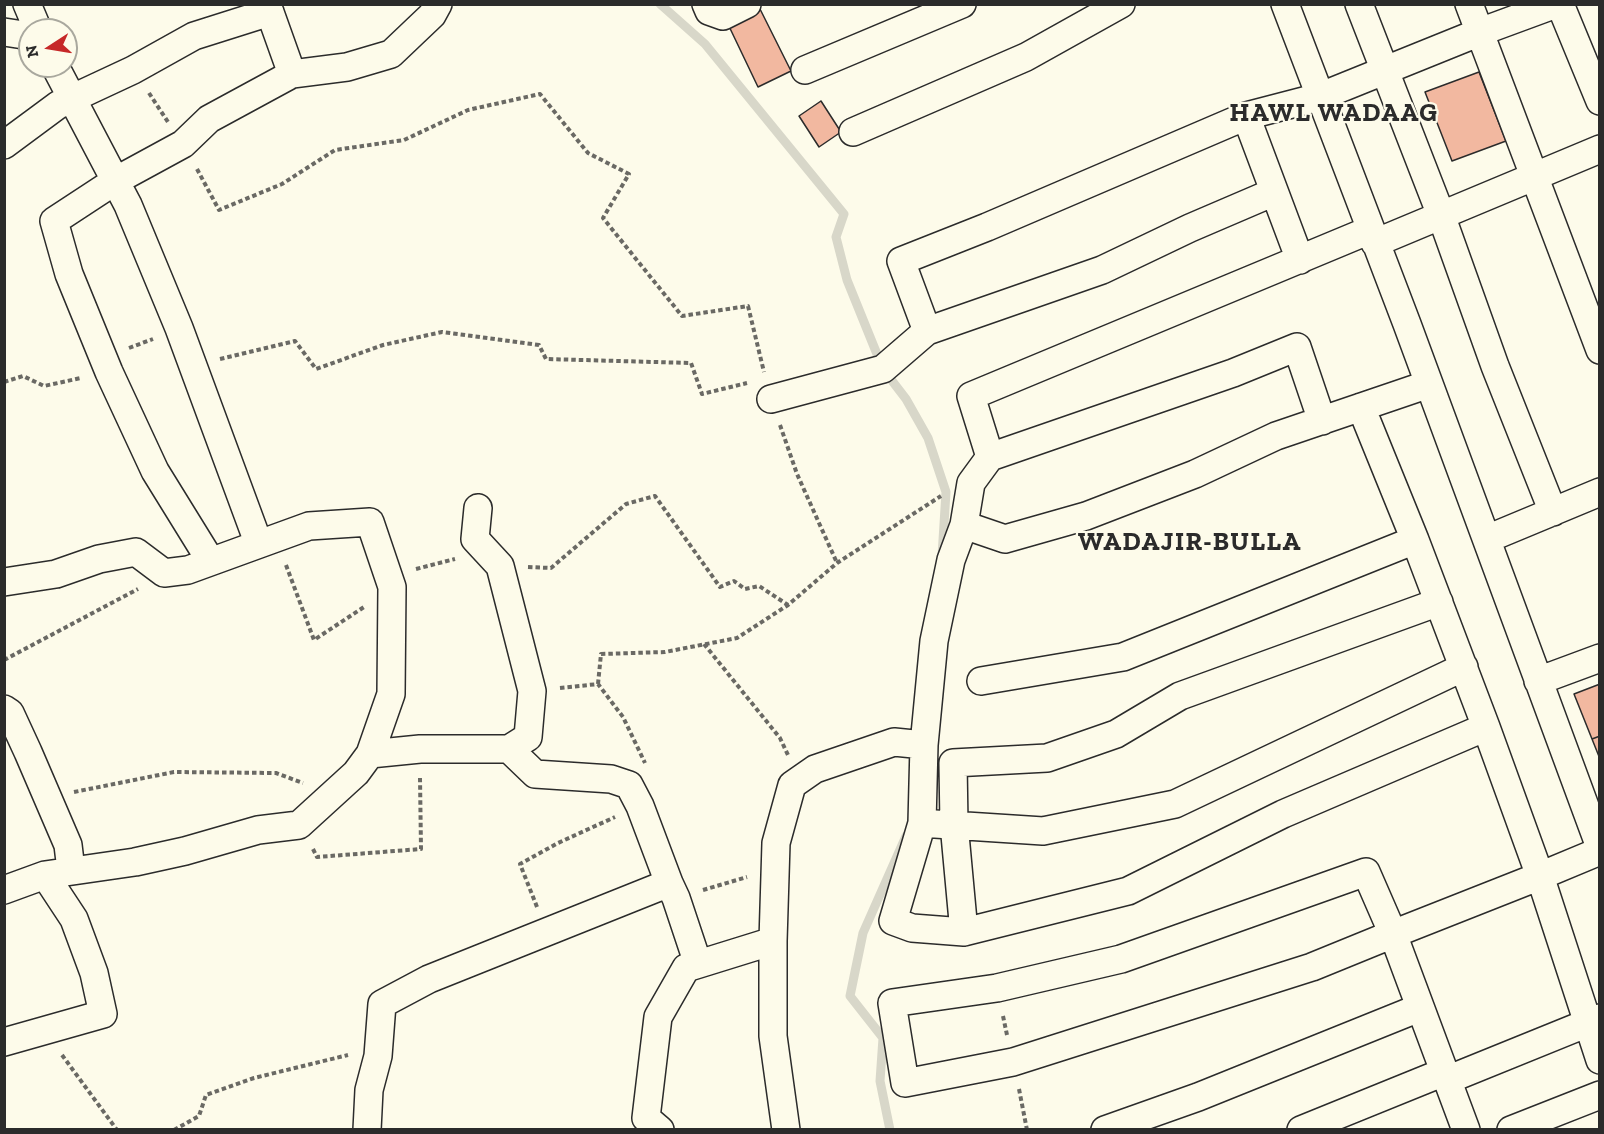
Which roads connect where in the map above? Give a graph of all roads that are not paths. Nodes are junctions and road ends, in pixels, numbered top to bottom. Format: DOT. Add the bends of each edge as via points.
graph roads {
  1 [pos="27,4"];
  2 [pos="438,4"];
  3 [pos="706,4"];
  4 [pos="747,4"];
  5 [pos="962,4"];
  6 [pos="1121,4"];
  7 [pos="1285,4"];
  8 [pos="1359,4"];
  9 [pos="1469,4"];
  10 [pos="1558,4"];
  11 [pos="268,8"];
  12 [pos="33,18"];
  13 [pos="1480,32"];
  14 [pos="805,70"];
  15 [pos="1384,70"];
  16 [pos="292,74"];
  17 [pos="61,78"];
  18 [pos="1319,97"];
  19 [pos="71,99"];
  20 [pos="1599,100"];
  21 [pos="1245,116"];
  22 [pos="853,132"];
  23 [pos="4,145"];
  24 [pos="1599,149"];
  25 [pos="1536,176"];
  26 [pos="115,181"];
  27 [pos="1274,192"];
  28 [pos="1441,215"];
  29 [pos="1373,236"];
  30 [pos="1300,260"];
  31 [pos="1594,313"];
  32 [pos="927,331"];
  33 [pos="1599,350"];
  34 [pos="1429,384"];
  35 [pos="768,389"];
  36 [pos="1361,408"];
  37 [pos="1322,421"];
  38 [pos="990,457"];
  39 [pos="1599,492"];
  40 [pos="478,508"];
  41 [pos="1554,512"];
  42 [pos="964,525"];
  43 [pos="1487,539"];
  44 [pos="1416,540"];
  45 [pos="258,542"];
  46 [pos="210,560"];
  47 [pos="4,582"];
  48 [pos="1439,602"];
  49 [pos="1599,658"];
  50 [pos="1464,667"];
  51 [pos="981,681"];
  52 [pos="1538,681"];
  53 [pos="4,709"];
  54 [pos="1486,727"];
  55 [pos="924,745"];
  56 [pos="508,749"];
  57 [pos="370,754"];
  58 [pos="922,823"];
  59 [pos="954,824"];
  60 [pos="1599,847"];
  61 [pos="1599,852"];
  62 [pos="71,870"];
  63 [pos="45,875"];
  64 [pos="1540,876"];
  65 [pos="4,890"];
  66 [pos="672,891"];
  67 [pos="964,932"];
  68 [pos="1393,934"];
  69 [pos="773,941"];
  70 [pos="698,964"];
  71 [pos="1419,1008"];
  72 [pos="1594,1020"];
  73 [pos="4,1042"];
  74 [pos="1599,1060"];
  75 [pos="1445,1076"];
  76 [pos="1599,1095"];
  77 [pos="367,1130"];
  78 [pos="660,1130"];
  79 [pos="786,1130"];
  80 [pos="1105,1130"];
  81 [pos="1301,1130"];
  82 [pos="1466,1130"];
  83 [pos="1511,1130"];
  1 -- 12 [label="street"];
  2 -- 16 [label="street" via="432,15 391,54 347,67"];
  3 -- 4 [label="street" via="710,11 723,16"];
  5 -- 14 [label="street"];
  6 -- 22 [label="street" via="1026,57"];
  7 -- 18 [label="street"];
  8 -- 15 [label="street"];
  9 -- 13 [label="street"];
  10 -- 13 [label="street"];
  10 -- 20 [label="street"];
  11 -- 16 [label="street"];
  11 -- 19 [label="street" via="194,36"];
  13 -- 15 [label="street"];
  13 -- 25 [label="street"];
  15 -- 18 [label="street"];
  15 -- 28 [label="street"];
  16 -- 26 [label="street" via="209,119 183,144"];
  17 -- 19 [label="street"];
  18 -- 21 [label="street"];
  18 -- 29 [label="street"];
  19 -- 23 [label="street"];
  19 -- 26 [label="street"];
  21 -- 27 [label="street"];
  21 -- 32 [label="street" via="901,261"];
  24 -- 25 [label="street"];
  25 -- 28 [label="street"];
  25 -- 31 [label="street"];
  26 -- 45 [label="street" via="193,366"];
  26 -- 46 [label="street" via="54,221 69,274 109,372 155,471"];
  27 -- 30 [label="street"];
  27 -- 32 [label="street" via="1102,270"];
  28 -- 29 [label="street"];
  28 -- 41 [label="street" via="1495,366"];
  29 -- 30 [label="street"];
  29 -- 34 [label="street"];
  30 -- 38 [label="street" via="971,396"];
  31 -- 33 [label="street"];
  32 -- 35 [label="street" via="883,369"];
  34 -- 36 [label="street"];
  34 -- 43 [label="street"];
  36 -- 37 [label="street"];
  36 -- 44 [label="street"];
  37 -- 38 [label="street" via="1297,347"];
  37 -- 42 [label="street" via="1276,436 1195,474 1086,516 1005,539"];
  38 -- 42 [label="street" via="971,483"];
  39 -- 41 [label="street"];
  40 -- 56 [label="street" via="475,539 500,566 532,691 528,737"];
  41 -- 43 [label="street"];
  42 -- 55 [label="street" via="951,560 934,641"];
  43 -- 52 [label="street"];
  44 -- 48 [label="street"];
  44 -- 51 [label="street" via="1123,657"];
  45 -- 46 [label="street"];
  45 -- 57 [label="street" via="309,526 370,522 392,587 391,694"];
  46 -- 47 [label="street" via="188,570 164,573 136,552 99,559 56,574"];
  48 -- 50 [label="street"];
  48 -- 59 [label="street" via="1180,696 1116,734 1047,758 953,763"];
  49 -- 52 [label="street"];
  50 -- 54 [label="street"];
  50 -- 59 [label="street" via="1174,804 1043,831"];
  52 -- 60 [label="street"];
  53 -- 62 [label="street" via="10,713 68,844"];
  54 -- 64 [label="street"];
  54 -- 67 [label="street" via="1283,814 1128,891"];
  55 -- 58 [label="street"];
  55 -- 69 [label="street" via="894,742 815,769 792,785 776,843"];
  56 -- 57 [label="street" via="420,748"];
  56 -- 66 [label="street" via="536,774 611,779 634,795"];
  57 -- 62 [label="street" via="328,801 299,825 258,830 155,858"];
  58 -- 59 [label="street"];
  58 -- 67 [label="street" via="893,921 912,928"];
  59 -- 67 [label="street"];
  61 -- 64 [label="street"];
  62 -- 63 [label="street"];
  63 -- 65 [label="street"];
  63 -- 73 [label="street" via="74,919 94,973 103,1014"];
  64 -- 68 [label="street"];
  64 -- 72 [label="street"];
  66 -- 70 [label="street"];
  66 -- 77 [label="street" via="547,931 429,979 382,1005"];
  68 -- 68 [label="street" via="1312,967 1013,1062 905,1083 892,1003 997,988 1121,959 1366,872"];
  68 -- 71 [label="street"];
  69 -- 70 [label="street"];
  69 -- 79 [label="street" via="773,1036"];
  70 -- 78 [label="street" via="686,968 658,1017 646,1118"];
  71 -- 75 [label="street"];
  71 -- 80 [label="street"];
  72 -- 74 [label="street"];
  72 -- 75 [label="street"];
  75 -- 81 [label="street"];
  75 -- 82 [label="street"];
  76 -- 83 [label="street"];
}
